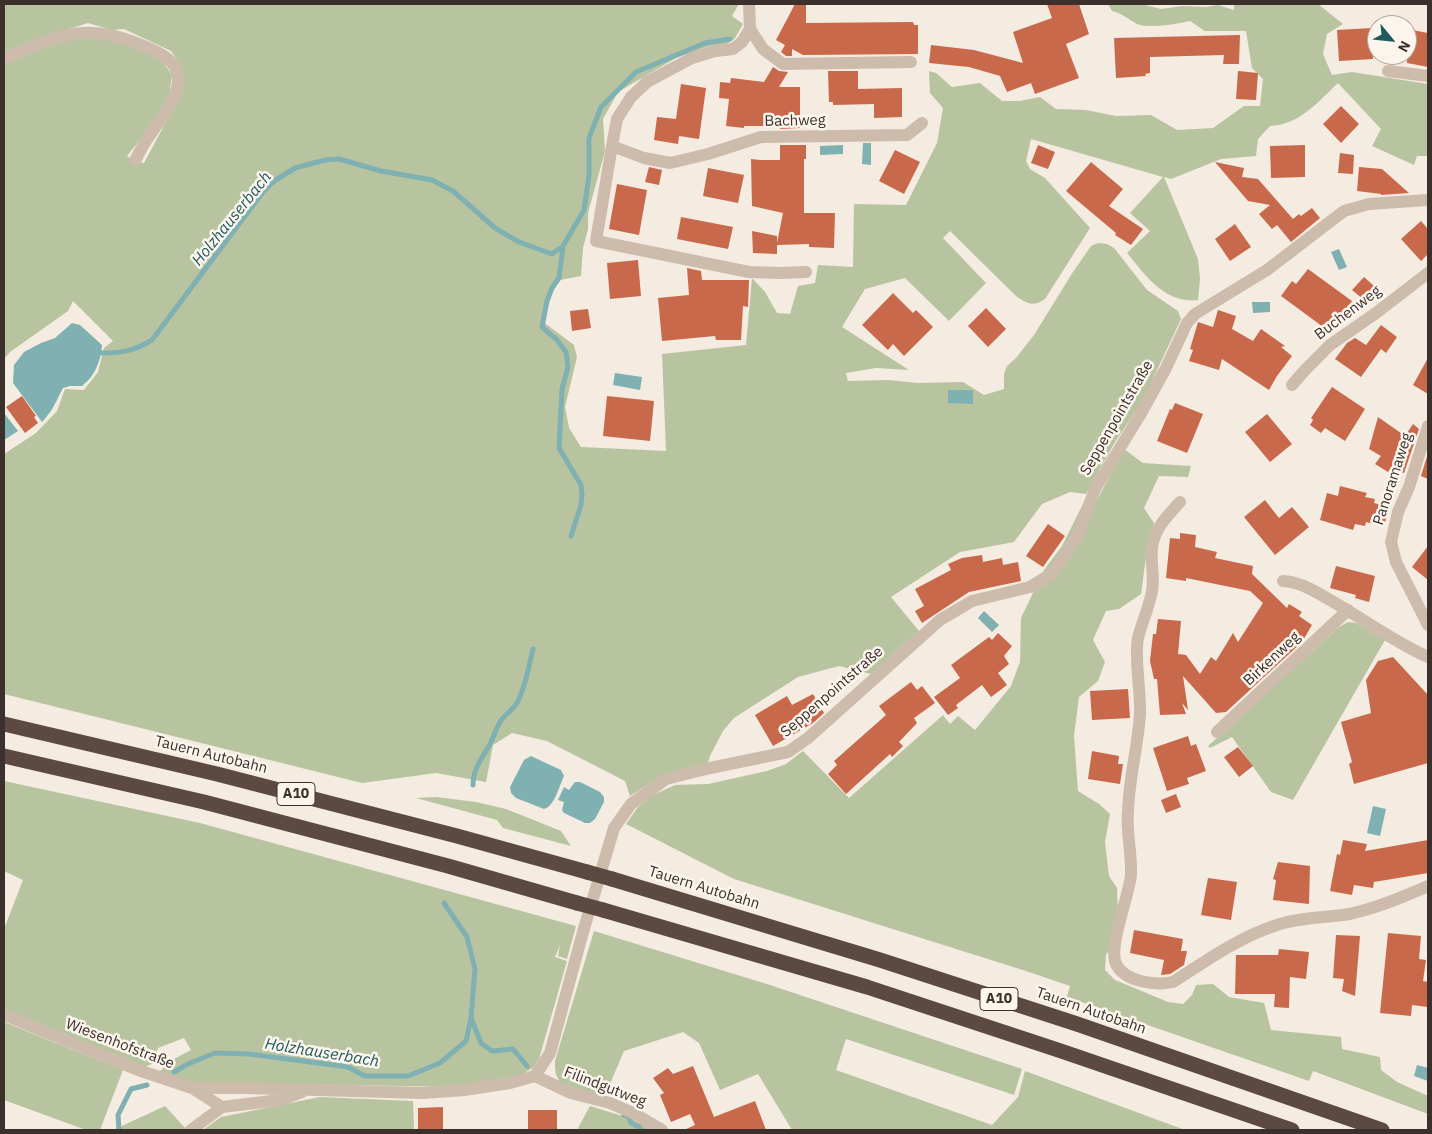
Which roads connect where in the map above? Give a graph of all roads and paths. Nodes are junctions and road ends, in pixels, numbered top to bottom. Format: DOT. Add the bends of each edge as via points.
graph roads {
  1 [pos="749,4"];
  2 [pos="750,29"];
  3 [pos="4,59"];
  4 [pos="911,62"];
  5 [pos="1388,71"];
  6 [pos="1428,76"];
  7 [pos="922,123"];
  8 [pos="612,146"];
  9 [pos="135,160"];
  10 [pos="1428,200"];
  11 [pos="806,272"];
  12 [pos="1428,273"];
  13 [pos="1292,385"];
  14 [pos="1428,426"];
  15 [pos="1180,502"];
  16 [pos="1283,581"];
  17 [pos="1348,610"];
  18 [pos="1428,625"];
  19 [pos="1428,656"];
  20 [pos="4,724"];
  21 [pos="1217,732"];
  22 [pos="4,756"];
  23 [pos="1428,886"];
  24 [pos="4,1015"];
  25 [pos="536,1076"];
  26 [pos="192,1088"];
  27 [pos="309,1090"];
  28 [pos="222,1107"];
  29 [pos="191,1130"];
  30 [pos="662,1130"];
  31 [pos="1292,1130"];
  32 [pos="1382,1130"];
  1 -- 2 [label="street"];
  2 -- 4 [label="street" via="763,49 783,64"];
  2 -- 8 [label="street" via="733,49 692,58 647,82 631,96 617,119"];
  3 -- 9 [label="street" via="64,35 83,32 102,33 138,43 166,56 175,67 178,81 172,104"];
  5 -- 6 [label="street"];
  7 -- 8 [label="street, Bachweg" via="907,135 761,137 670,163 644,158"];
  8 -- 11 [label="street" via="596,241 748,272"];
  10 -- 25 [label="street, Seppenpointstraße" via="1369,204 1344,211 1267,270 1195,314 1095,489 1078,535 1053,573 1030,587 972,601 940,620 808,738 788,752 666,779 631,804 614,828 550,1053"];
  12 -- 13 [label="street, Buchenweg" via="1330,345"];
  14 -- 18 [label="street, Panoramaweg" via="1391,542 1396,562"];
  15 -- 23 [label="street" via="1162,523 1153,543 1153,589 1138,638 1140,715 1130,781 1130,876 1114,946 1115,963 1124,974 1147,983 1173,982 1239,940 1276,925 1297,919 1349,914"];
  16 -- 17 [label="street" via="1304,586"];
  17 -- 19 [label="street"];
  17 -- 21 [label="street, Birkenweg"];
  20 -- 32 [label="highway, Tauern Autobahn / A10, bridge" via="217,774 612,879 1077,1024"];
  22 -- 31 [label="highway, A10, bridge" via="214,805 578,902 867,987"];
  24 -- 26 [label="street, Wiesenhofstraße" via="138,1070"];
  25 -- 27 [label="street" via="464,1090 423,1093"];
  25 -- 30 [label="street, Filindgutweg" via="572,1093 610,1103"];
  26 -- 27 [label="street"];
  26 -- 28 [label="street, Wiesenhofstraße"];
  27 -- 28 [label="street" via="280,1100"];
  28 -- 29 [label="street"];
}
